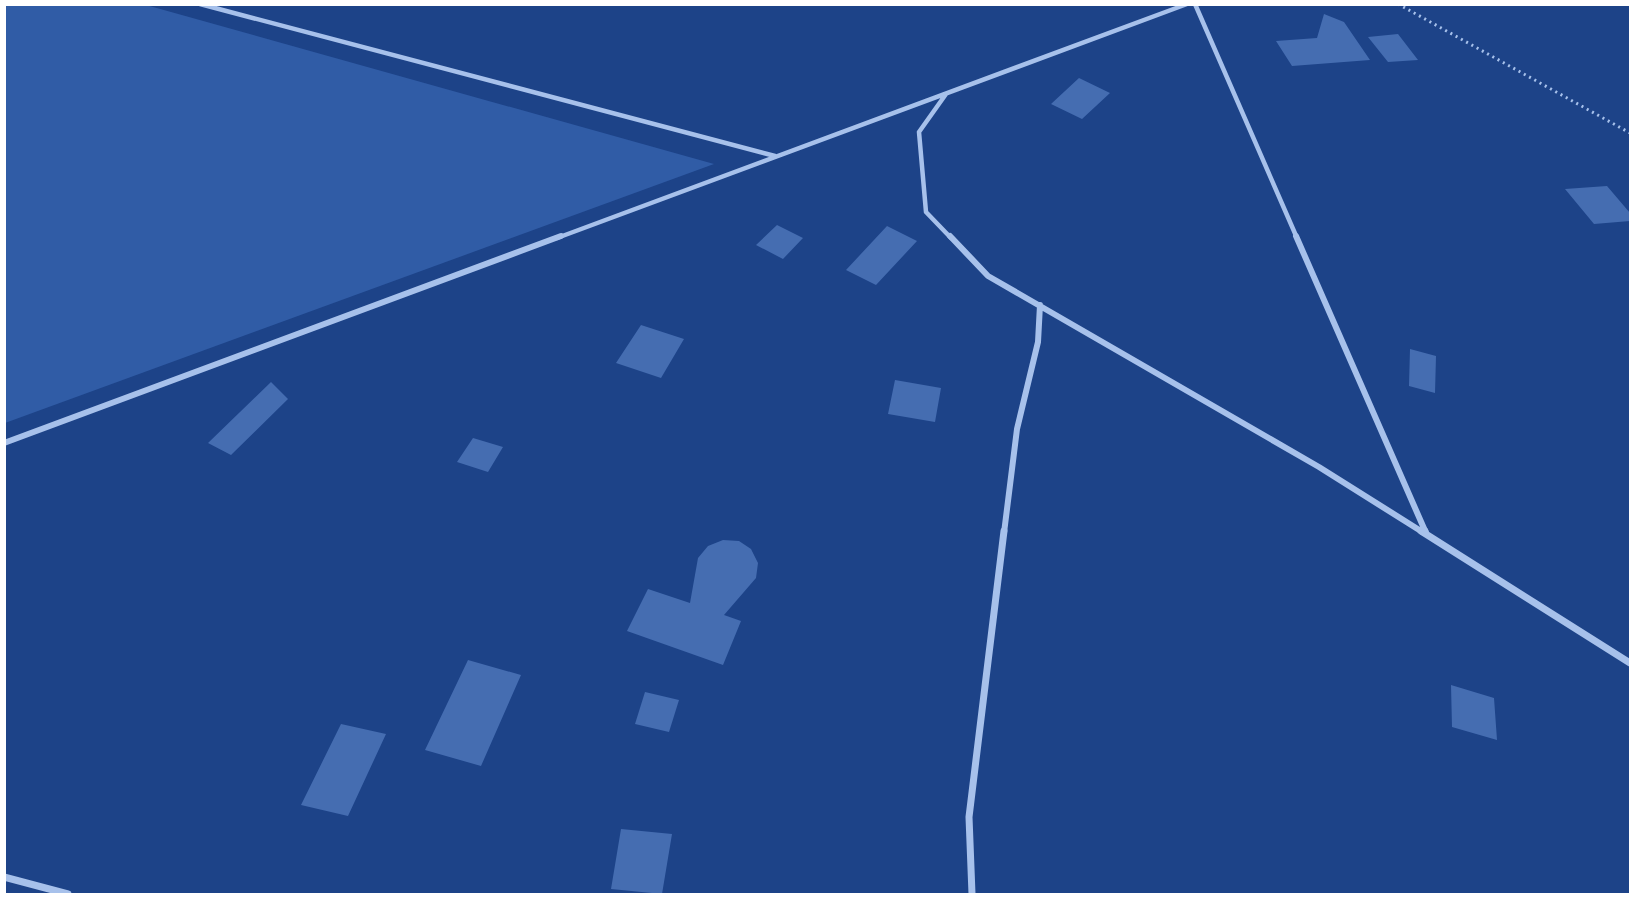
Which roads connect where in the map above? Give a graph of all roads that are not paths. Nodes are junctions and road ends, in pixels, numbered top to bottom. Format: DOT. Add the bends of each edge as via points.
graph roads {
  1 [pos="200,4"];
  2 [pos="1187,4"];
  3 [pos="1195,4"];
  4 [pos="946,93"];
  5 [pos="775,156"];
  6 [pos="1040,305"];
  7 [pos="4,443"];
  8 [pos="1426,534"];
  9 [pos="1630,663"];
  10 [pos="4,877"];
  11 [pos="68,894"];
  12 [pos="972,894"];
  1 -- 5 [label="street"];
  2 -- 4 [label="street"];
  3 -- 8 [label="street"];
  4 -- 5 [label="street"];
  4 -- 6 [label="street" via="919,132 926,212 988,276"];
  5 -- 7 [label="street"];
  6 -- 8 [label="street" via="1319,467"];
  6 -- 12 [label="street" via="1038,342 1017,429 969,817"];
  8 -- 9 [label="street"];
  10 -- 11 [label="street"];
}
